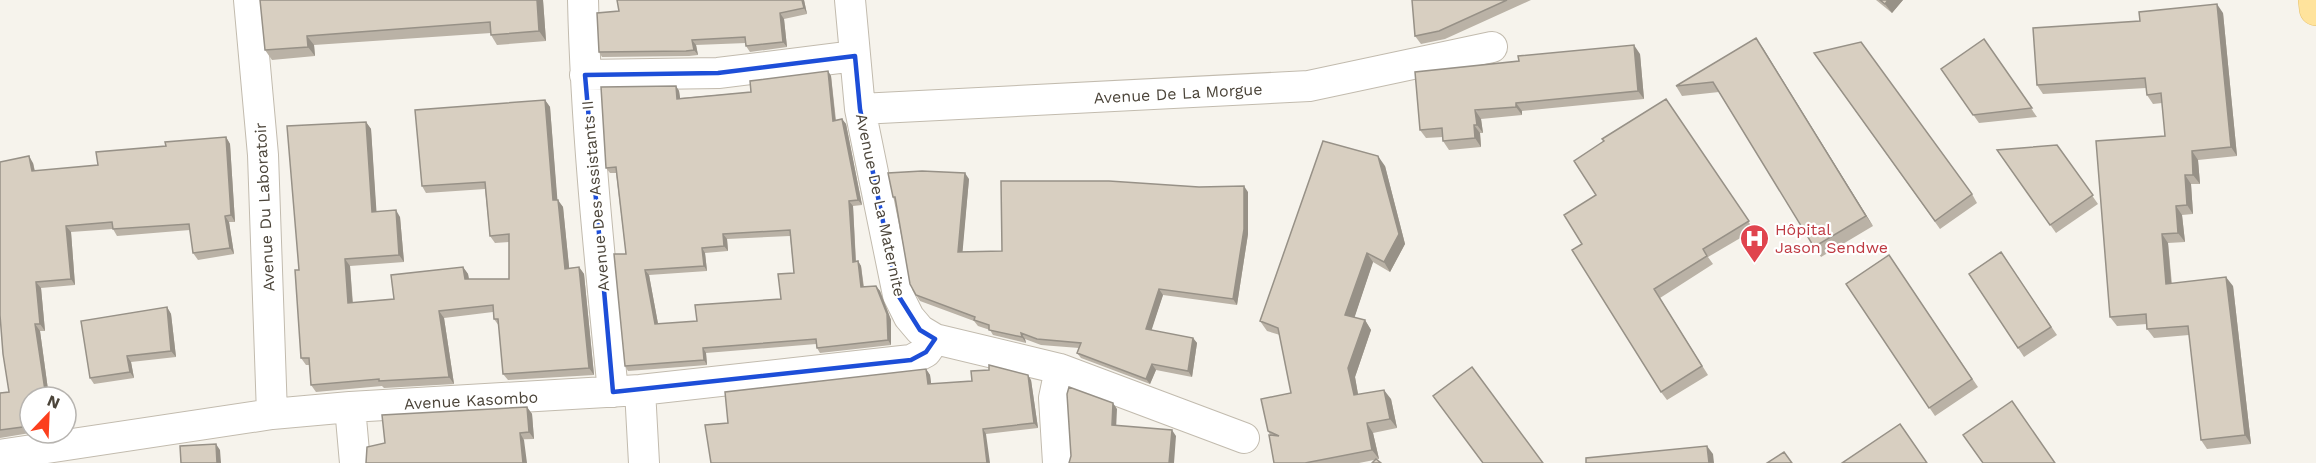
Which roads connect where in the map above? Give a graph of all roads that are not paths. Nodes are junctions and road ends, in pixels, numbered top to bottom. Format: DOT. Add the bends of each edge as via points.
graph roads {
  1 [pos="249,0"];
  2 [pos="583,0"];
  3 [pos="850,0"];
  4 [pos="2315,0"];
  5 [pos="2316,9"];
  6 [pos="1492,47"];
  7 [pos="855,56"];
  8 [pos="585,75"];
  9 [pos="860,110"];
  10 [pos="935,339"];
  11 [pos="1060,369"];
  12 [pos="627,391"];
  13 [pos="350,407"];
  14 [pos="272,414"];
  15 [pos="1244,438"];
  16 [pos="0,455"];
  17 [pos="355,463"];
  18 [pos="644,463"];
  19 [pos="1058,463"];
  1 -- 14 [label="street, Avenue Du Laboratoir" via="263,155"];
  2 -- 8 [label="street, Avenue Des Assistants II"];
  3 -- 7 [label="street, Avenue De La Maternite"];
  4 -- 5 [label="main road"];
  6 -- 9 [label="street, Avenue De La Morgue" via="1309,86"];
  7 -- 8 [label="street" via="718,73"];
  7 -- 9 [label="street, Avenue De La Maternite"];
  8 -- 12 [label="street, Avenue Des Assistants II" via="597,239"];
  9 -- 10 [label="street, Avenue De La Maternite" via="898,295 909,317"];
  10 -- 11 [label="street, Avenue De La Maternite"];
  10 -- 12 [label="street, Avenue Kasombo" via="926,352 910,360"];
  11 -- 15 [label="street, Avenue De La Maternite"];
  11 -- 19 [label="street" via="1054,398"];
  12 -- 13 [label="street, Avenue Kasombo"];
  12 -- 18 [label="street, Avenue Des Assistants II"];
  13 -- 14 [label="street, Avenue Kasombo"];
  13 -- 17 [label="street"];
  14 -- 16 [label="street, Avenue Kasombo"];
}
